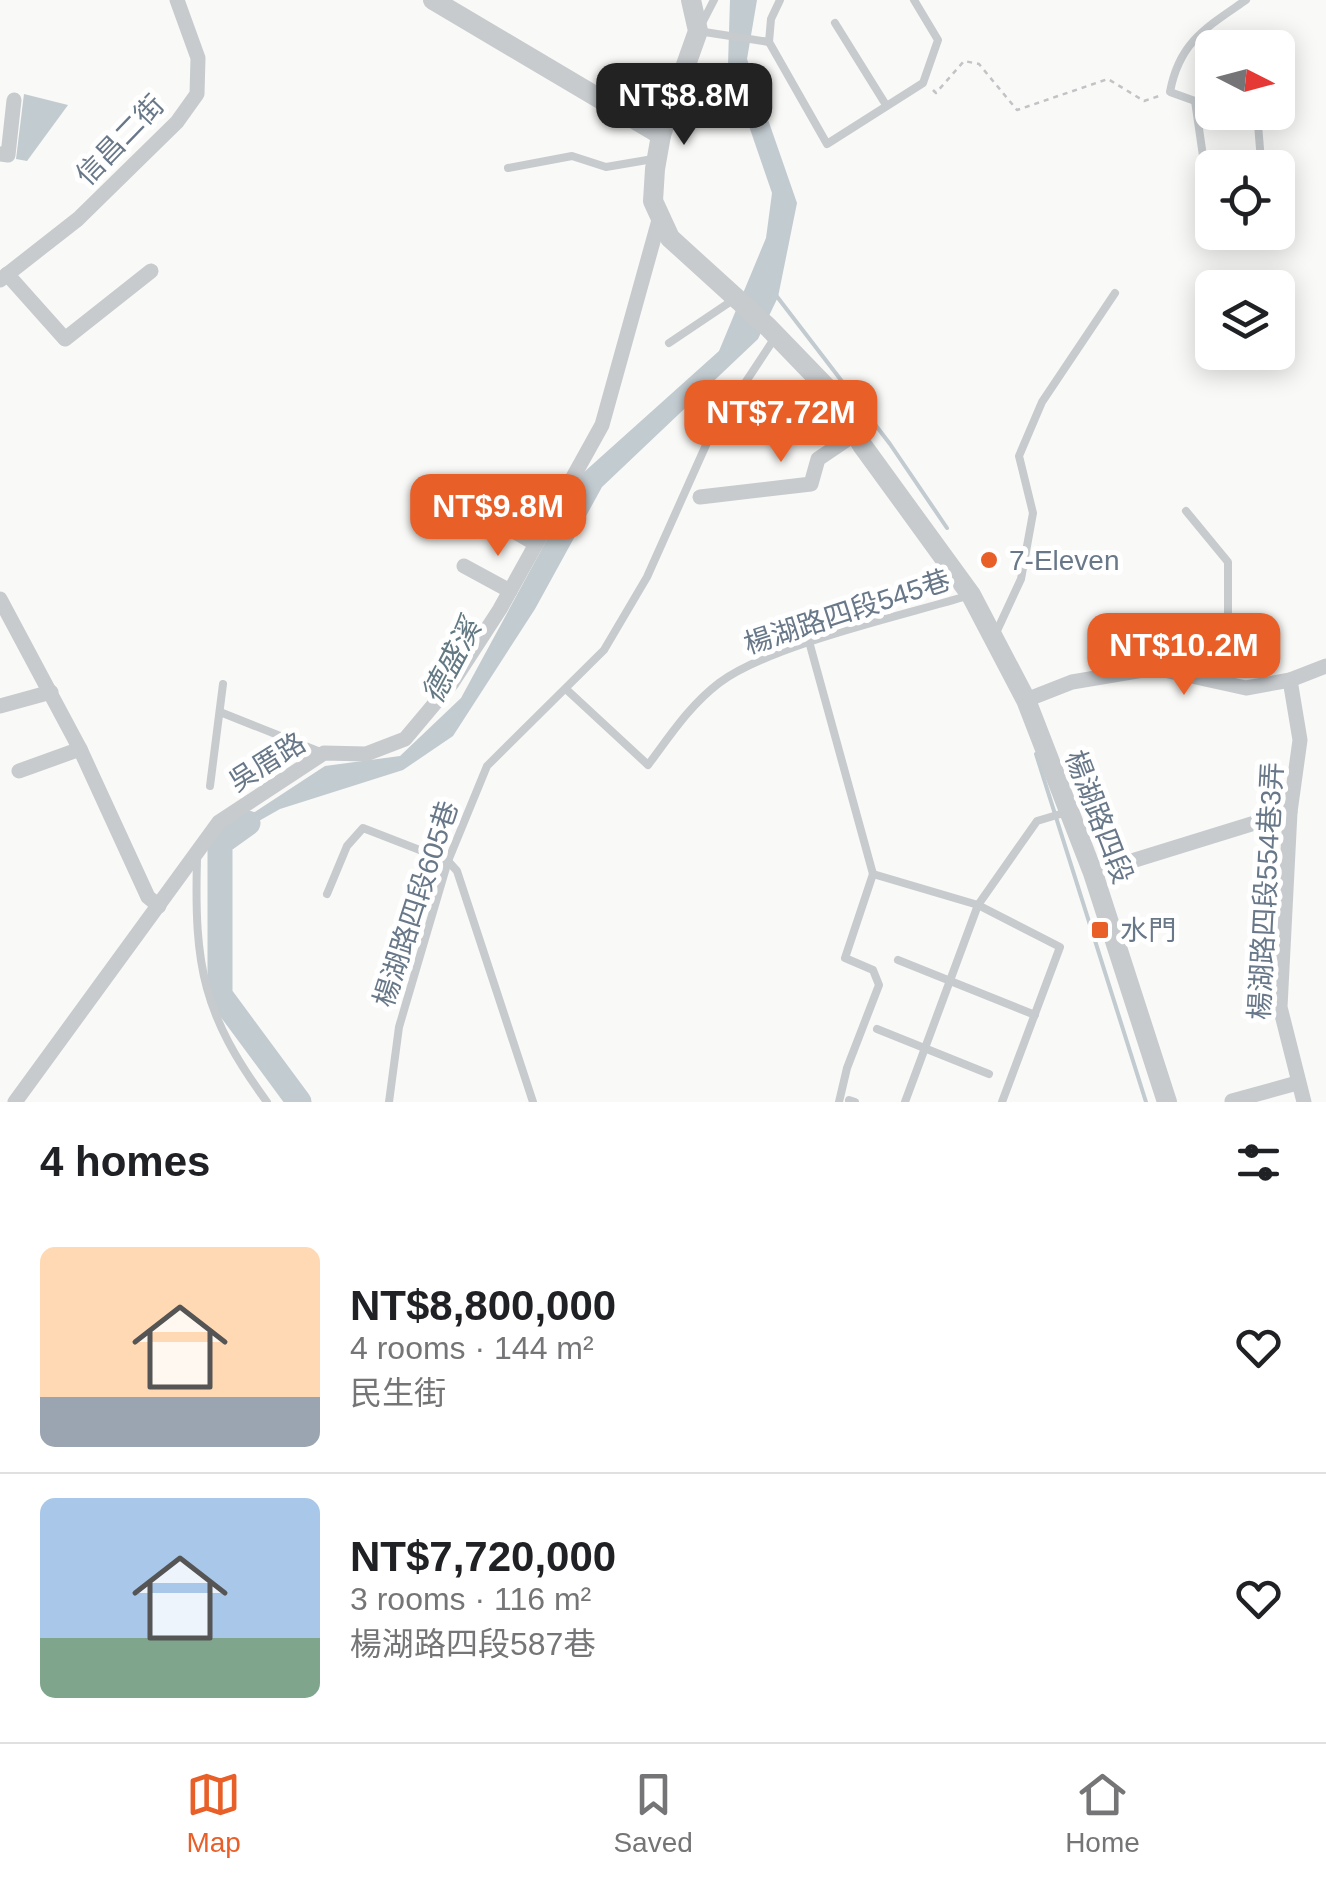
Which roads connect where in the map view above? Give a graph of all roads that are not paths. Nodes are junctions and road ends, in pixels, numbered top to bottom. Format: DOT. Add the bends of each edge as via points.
graph roads {
  1 [pos="178,0"];
  2 [pos="432,0"];
  3 [pos="691,0"];
  4 [pos="714,0"];
  5 [pos="780,0"];
  6 [pos="914,0"];
  7 [pos="1246,0"];
  8 [pos="836,23"];
  9 [pos="1202,30"];
  10 [pos="698,31"];
  11 [pos="1195,39"];
  12 [pos="769,42"];
  13 [pos="14,100"];
  14 [pos="1195,100"];
  15 [pos="886,105"];
  16 [pos="661,135"];
  17 [pos="4,154"];
  18 [pos="657,158"];
  19 [pos="508,168"];
  20 [pos="659,220"];
  21 [pos="150,271"];
  22 [pos="3,277"];
  23 [pos="1115,293"];
  24 [pos="737,297"];
  25 [pos="772,331"];
  26 [pos="669,343"];
  27 [pos="855,434"];
  28 [pos="700,497"];
  29 [pos="1186,512"];
  30 [pos="486,515"];
  31 [pos="536,544"];
  32 [pos="464,566"];
  33 [pos="510,591"];
  34 [pos="972,594"];
  35 [pos="0,599"];
  36 [pos="993,639"];
  37 [pos="810,644"];
  38 [pos="1326,666"];
  39 [pos="1290,680"];
  40 [pos="223,684"];
  41 [pos="1228,686"];
  42 [pos="567,690"];
  43 [pos="51,692"];
  44 [pos="1026,700"];
  45 [pos="0,706"];
  46 [pos="220,712"];
  47 [pos="80,749"];
  48 [pos="324,753"];
  49 [pos="19,771"];
  50 [pos="210,786"];
  51 [pos="1067,812"];
  52 [pos="1290,812"];
  53 [pos="197,851"];
  54 [pos="448,861"];
  55 [pos="1093,873"];
  56 [pos="873,874"];
  57 [pos="327,894"];
  58 [pos="978,904"];
  59 [pos="159,906"];
  60 [pos="898,960"];
  61 [pos="951,982"];
  62 [pos="1035,1014"];
  63 [pos="877,1029"];
  64 [pos="925,1048"];
  65 [pos="989,1074"];
  66 [pos="1297,1083"];
  67 [pos="848,1101"];
  68 [pos="1232,1101"];
  69 [pos="15,1102"];
  70 [pos="267,1102"];
  71 [pos="388,1102"];
  72 [pos="533,1102"];
  73 [pos="905,1102"];
  74 [pos="1002,1102"];
  75 [pos="1167,1102"];
  76 [pos="1304,1102"];
  1 -- 22 [label="street, 信昌二街" via="198,58 197,94 78,218"];
  2 -- 16 [label="street"];
  3 -- 10 [label="street"];
  4 -- 10 [label="lane"];
  5 -- 12 [label="lane"];
  6 -- 15 [label="lane" via="938,40 923,82"];
  7 -- 9 [label="lane"];
  8 -- 15 [label="lane"];
  10 -- 12 [label="lane"];
  10 -- 16 [label="street"];
  11 -- 14 [label="lane" via="1176,63 1170,92"];
  12 -- 15 [label="lane" via="827,144"];
  13 -- 17 [label="street"];
  16 -- 18 [label="street"];
  18 -- 19 [label="lane" via="606,167 572,156"];
  18 -- 20 [label="street"];
  20 -- 24 [label="street, 楊湖路四段" via="670,238"];
  20 -- 31 [label="street, 吳厝路" via="602,425"];
  21 -- 22 [label="street" via="65,338"];
  23 -- 36 [label="lane" via="1042,402 1019,456 1033,514 1021,579"];
  24 -- 25 [label="street, 楊湖路四段"];
  24 -- 26 [label="lane"];
  25 -- 27 [label="street, 楊湖路四段" via="826,387"];
  25 -- 42 [label="lane, 楊湖路四段605巷" via="710,436 647,576 604,650"];
  27 -- 28 [label="street" via="818,459 811,484"];
  27 -- 34 [label="street, 楊湖路四段"];
  29 -- 41 [label="lane" via="1228,562"];
  30 -- 31 [label="street"];
  31 -- 33 [label="street, 吳厝路"];
  32 -- 33 [label="street"];
  33 -- 48 [label="street, 吳厝路" via="452,682 405,739 366,754"];
  34 -- 36 [label="street, 楊湖路四段"];
  34 -- 37 [label="lane, 楊湖路四段545巷"];
  35 -- 43 [label="street"];
  36 -- 44 [label="street, 楊湖路四段"];
  37 -- 42 [label="lane, 楊湖路四段545巷" via="721,682 689,710 648,765"];
  37 -- 56 [label="lane"];
  38 -- 39 [label="street"];
  39 -- 41 [label="street"];
  39 -- 52 [label="street, 楊湖路四段554巷3弄" via="1300,740"];
  40 -- 46 [label="lane"];
  41 -- 44 [label="street" via="1155,668 1072,682"];
  42 -- 54 [label="lane, 楊湖路四段605巷" via="487,766"];
  43 -- 45 [label="street"];
  43 -- 47 [label="street"];
  44 -- 51 [label="street, 楊湖路四段"];
  46 -- 48 [label="lane"];
  46 -- 50 [label="lane"];
  47 -- 49 [label="street"];
  47 -- 59 [label="street" via="148,896"];
  48 -- 53 [label="street, 吳厝路" via="219,822"];
  51 -- 55 [label="street, 楊湖路四段"];
  51 -- 58 [label="lane" via="1038,820"];
  52 -- 55 [label="street"];
  52 -- 66 [label="street, 楊湖路四段554巷3弄" via="1280,1007"];
  53 -- 59 [label="street, 吳厝路"];
  53 -- 70 [label="lane" via="195,934 212,1015"];
  54 -- 57 [label="lane" via="363,828 346,846"];
  54 -- 71 [label="lane, 楊湖路四段605巷" via="398,1027"];
  54 -- 72 [label="lane" via="458,871"];
  55 -- 75 [label="street, 楊湖路四段"];
  56 -- 58 [label="lane"];
  56 -- 67 [label="lane" via="845,958 872,970 879,985 847,1068"];
  58 -- 61 [label="lane"];
  58 -- 62 [label="lane" via="1060,947"];
  59 -- 69 [label="street, 吳厝路"];
  60 -- 61 [label="lane"];
  61 -- 62 [label="lane"];
  61 -- 64 [label="lane"];
  62 -- 74 [label="lane"];
  63 -- 64 [label="lane"];
  64 -- 65 [label="lane"];
  64 -- 73 [label="lane"];
  66 -- 68 [label="street"];
  66 -- 76 [label="street, 楊湖路四段554巷3弄"];
}
